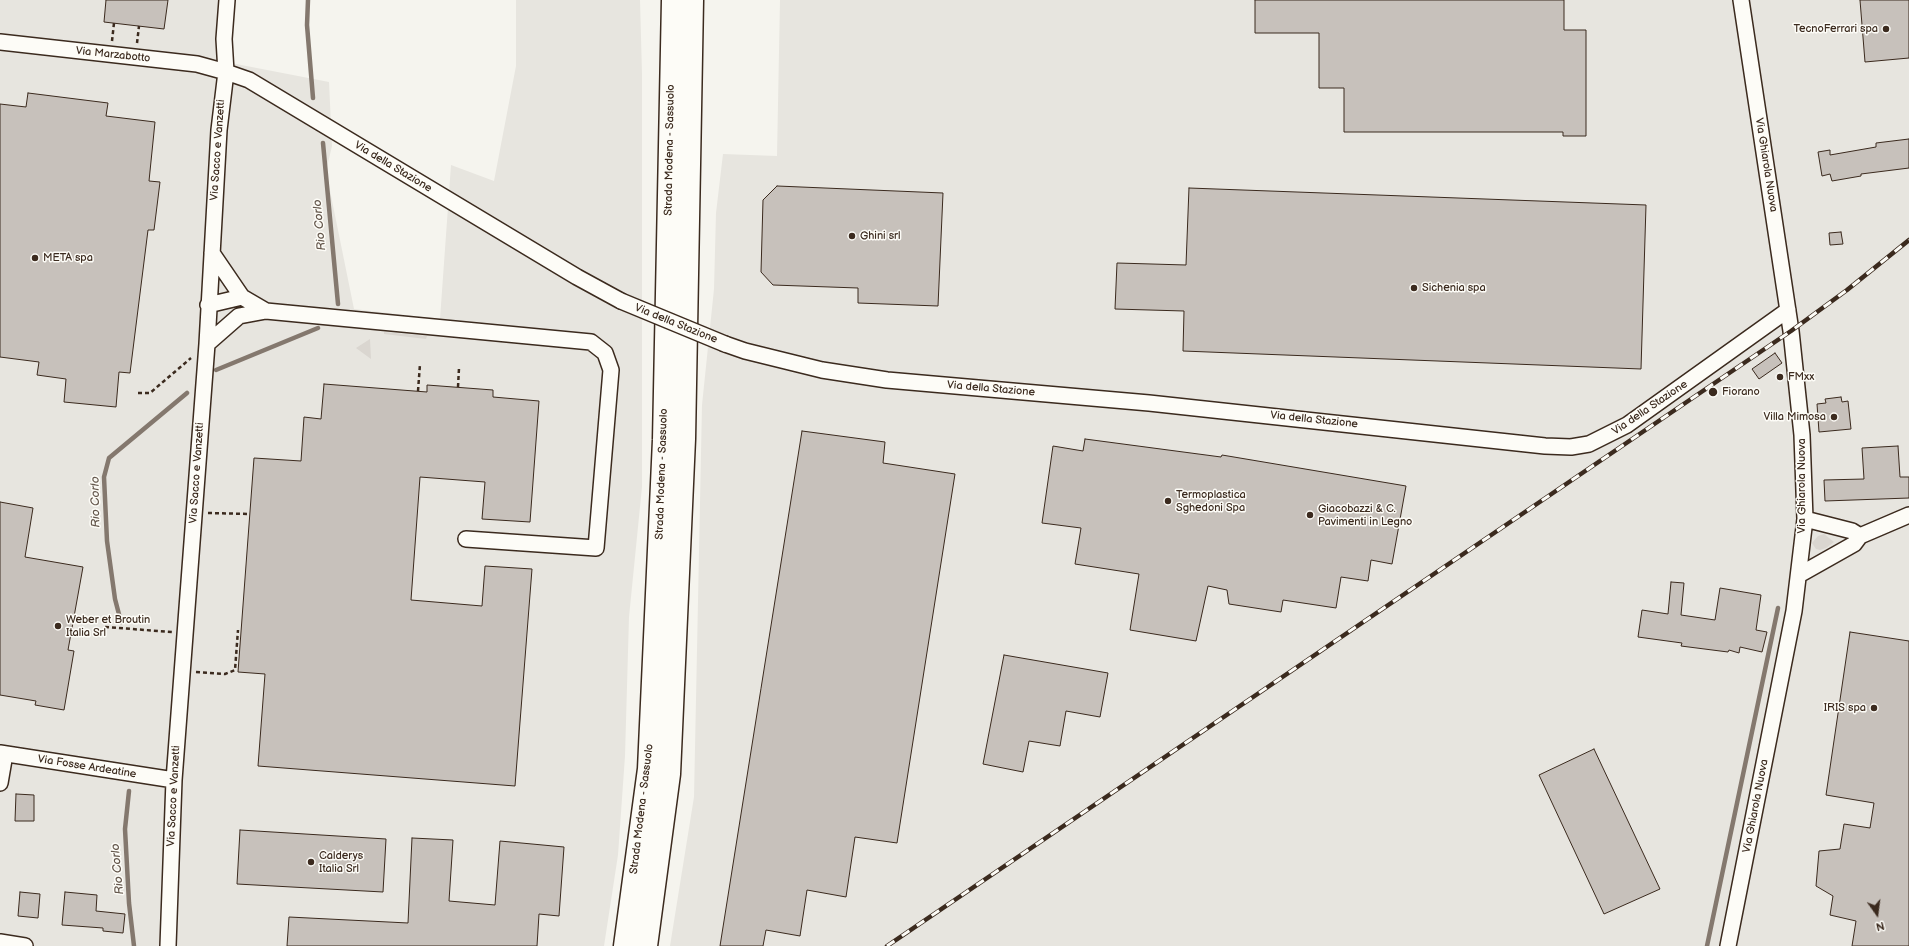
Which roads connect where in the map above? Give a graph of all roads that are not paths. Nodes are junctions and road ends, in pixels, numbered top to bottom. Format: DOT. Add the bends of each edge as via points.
graph roads {
  1 [pos="227,0"];
  2 [pos="673,0"];
  3 [pos="692,0"];
  4 [pos="1741,0"];
  5 [pos="0,42"];
  6 [pos="226,72"];
  7 [pos="212,253"];
  8 [pos="242,297"];
  9 [pos="208,305"];
  10 [pos="1788,310"];
  11 [pos="266,311"];
  12 [pos="239,316"];
  13 [pos="207,344"];
  14 [pos="1909,515"];
  15 [pos="1805,519"];
  16 [pos="1860,536"];
  17 [pos="466,539"];
  18 [pos="1799,574"];
  19 [pos="2,754"];
  20 [pos="174,780"];
  21 [pos="0,783"];
  22 [pos="0,942"];
  23 [pos="25,946"];
  24 [pos="168,946"];
  25 [pos="626,946"];
  26 [pos="646,946"];
  27 [pos="1728,946"];
  1 -- 6 [label="street, Via Sacco e Vanzetti" via="224,39"];
  2 -- 25 [label="highway, Strada Modena - Sassuolo" via="664,440 649,761"];
  3 -- 26 [label="highway, Strada Modena - Sassuolo" via="684,439 669,774"];
  4 -- 10 [label="street, Via Ghiarola Nuova"];
  5 -- 6 [label="street, Via Marzabotto" via="196,64"];
  6 -- 7 [label="street, Via Sacco e Vanzetti" via="219,123"];
  6 -- 10 [label="street, Via della Stazione, bridge" via="249,80 621,301 745,351 822,370 887,380 1149,403 1538,445 1571,446 1590,444 1627,425"];
  7 -- 8 [label="street"];
  7 -- 9 [label="street, Via Sacco e Vanzetti"];
  8 -- 9 [label="street"];
  8 -- 11 [label="street"];
  9 -- 12 [label="street"];
  9 -- 13 [label="street, Via Sacco e Vanzetti"];
  10 -- 15 [label="street, Via Ghiarola Nuova" via="1802,435"];
  11 -- 12 [label="street"];
  11 -- 17 [label="street" via="591,342 605,353 611,370 596,548"];
  12 -- 13 [label="street"];
  13 -- 20 [label="street, Via Sacco e Vanzetti"];
  14 -- 16 [label="street"];
  15 -- 16 [label="street" via="1852,531"];
  15 -- 18 [label="street, Via Ghiarola Nuova"];
  16 -- 18 [label="street" via="1854,544"];
  18 -- 27 [label="street, Via Ghiarola Nuova" via="1792,622"];
  19 -- 20 [label="street, Via Fosse Ardeatine"];
  19 -- 21 [label="street"];
  20 -- 24 [label="street, Via Sacco e Vanzetti"];
  22 -- 23 [label="street"];
}
